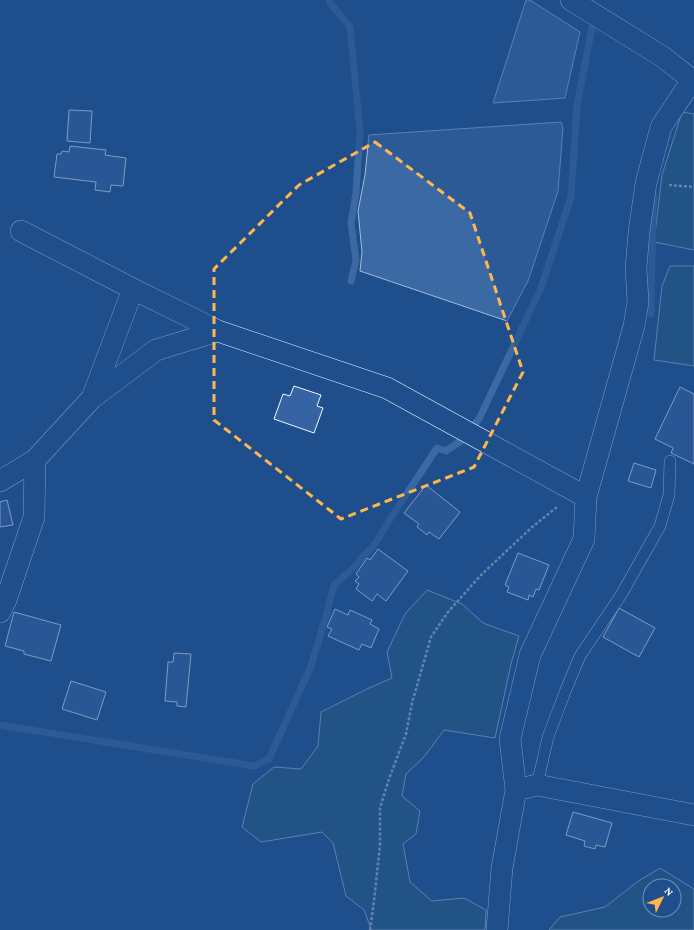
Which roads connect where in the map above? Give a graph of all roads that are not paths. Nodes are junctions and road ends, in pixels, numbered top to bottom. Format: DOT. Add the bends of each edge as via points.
graph roads {
  1 [pos="571,0"];
  2 [pos="693,80"];
  3 [pos="21,231"];
  4 [pos="133,290"];
  5 [pos="218,331"];
  6 [pos="92,398"];
  7 [pos="35,460"];
  8 [pos="670,461"];
  9 [pos="0,481"];
  10 [pos="580,494"];
  11 [pos="0,612"];
  12 [pos="537,785"];
  13 [pos="516,790"];
  14 [pos="694,815"];
  15 [pos="497,930"];
  1 -- 2 [label="street" via="663,57"];
  2 -- 10 [label="street" via="661,128 646,183 639,232 636,268 638,302 634,326"];
  3 -- 4 [label="street"];
  4 -- 5 [label="street"];
  4 -- 6 [label="street"];
  5 -- 6 [label="street" via="156,350"];
  5 -- 10 [label="street" via="387,388"];
  6 -- 7 [label="street"];
  7 -- 9 [label="street"];
  7 -- 11 [label="street" via="34,518"];
  8 -- 12 [label="lane" via="669,495 660,526 621,595 580,656 548,737"];
  10 -- 13 [label="street" via="584,539 530,655 510,739"];
  12 -- 13 [label="street"];
  12 -- 14 [label="street"];
  13 -- 15 [label="street" via="502,868"];
}
